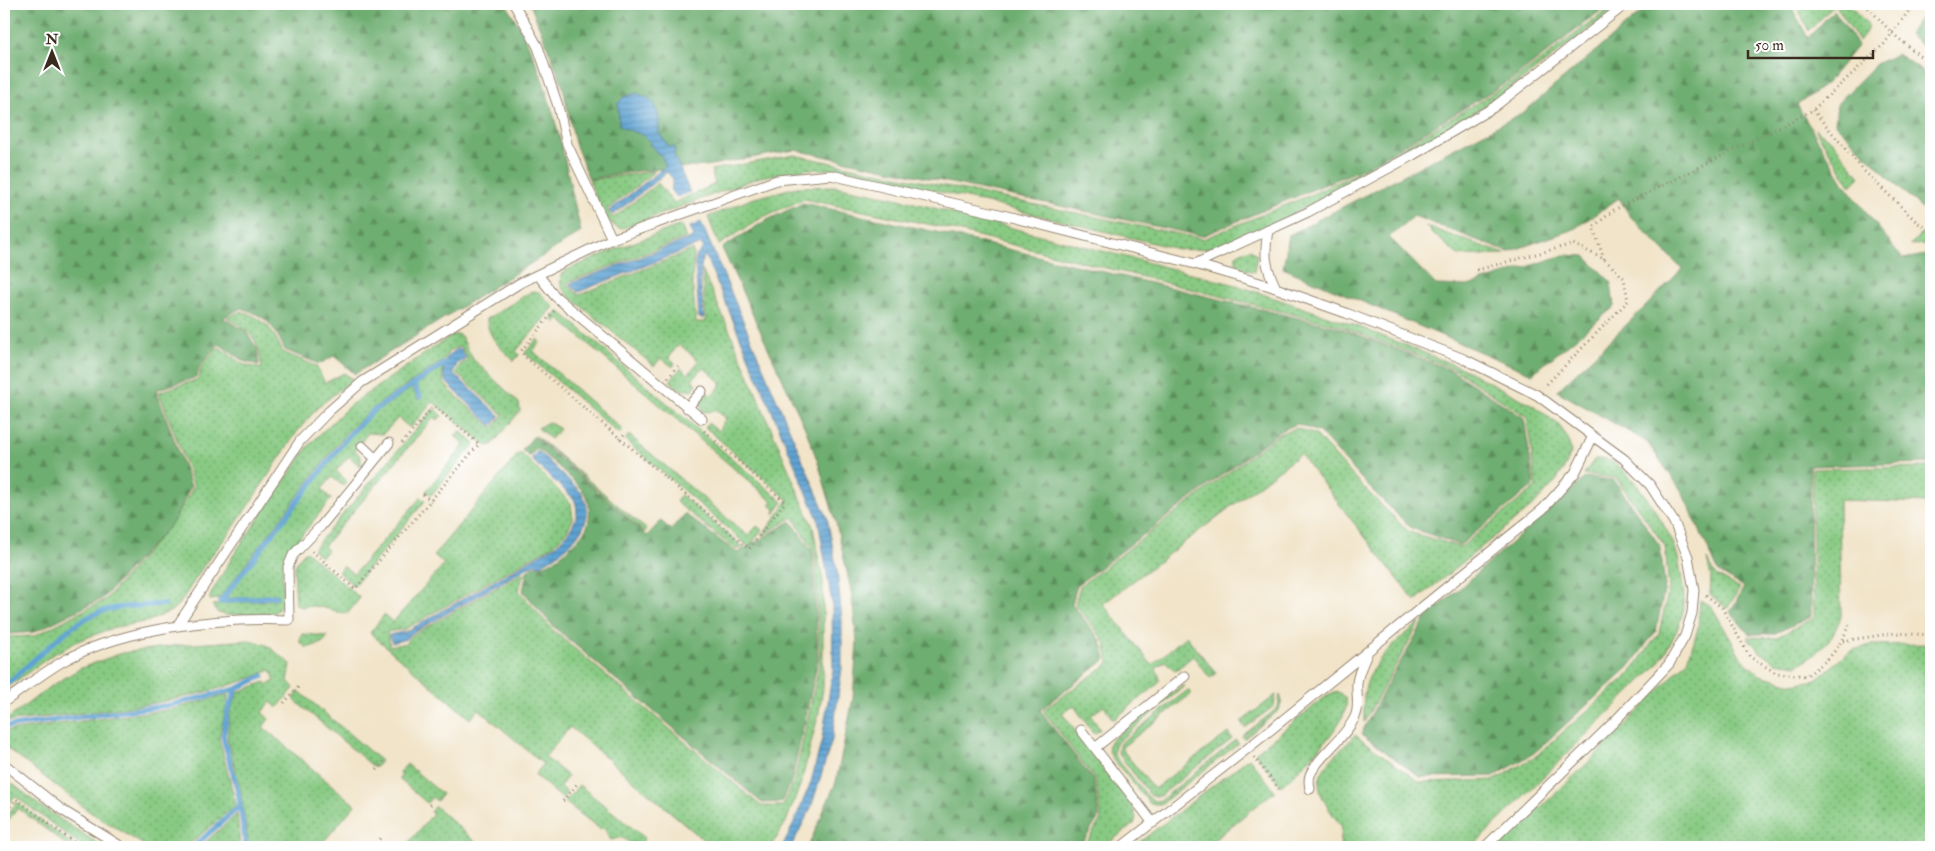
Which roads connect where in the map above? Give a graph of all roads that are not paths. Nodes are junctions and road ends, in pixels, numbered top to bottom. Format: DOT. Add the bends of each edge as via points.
graph roads {
  1 [pos="514,4"];
  2 [pos="1626,4"];
  3 [pos="1268,230"];
  4 [pos="612,239"];
  5 [pos="1195,264"];
  6 [pos="538,275"];
  7 [pos="1276,288"];
  8 [pos="702,391"];
  9 [pos="687,408"];
  10 [pos="699,422"];
  11 [pos="1593,436"];
  12 [pos="389,443"];
  13 [pos="362,446"];
  14 [pos="376,458"];
  15 [pos="176,626"];
  16 [pos="1368,652"];
  17 [pos="1185,676"];
  18 [pos="4,702"];
  19 [pos="1081,730"];
  20 [pos="1095,748"];
  21 [pos="4,764"];
  22 [pos="1310,789"];
  23 [pos="1153,823"];
  24 [pos="122,847"];
  25 [pos="1122,847"];
  26 [pos="1485,847"];
  1 -- 4 [label="lane" via="538,47 567,144"];
  2 -- 3 [label="lane" via="1494,107 1413,155"];
  3 -- 5 [label="lane"];
  3 -- 7 [label="lane" via="1265,249 1267,270"];
  4 -- 5 [label="lane" via="777,180 831,175"];
  4 -- 6 [label="lane"];
  5 -- 7 [label="lane"];
  6 -- 9 [label="lane" via="562,302"];
  6 -- 15 [label="lane" via="362,382 328,412 300,441"];
  7 -- 11 [label="lane" via="1464,358 1537,395"];
  8 -- 9 [label="lane"];
  9 -- 10 [label="lane"];
  11 -- 16 [label="lane" via="1575,473 1543,509"];
  11 -- 26 [label="lane" via="1624,458 1650,485 1674,522 1688,557 1694,590 1692,613 1685,636 1669,664"];
  12 -- 14 [label="lane"];
  13 -- 14 [label="lane"];
  14 -- 15 [label="lane" via="293,555 288,567 289,620"];
  15 -- 18 [label="lane" via="95,646 65,660"];
  16 -- 22 [label="lane" via="1360,668 1356,716 1312,771 1308,781"];
  16 -- 23 [label="lane"];
  17 -- 20 [label="lane"];
  19 -- 20 [label="lane"];
  20 -- 23 [label="lane"];
  21 -- 24 [label="lane" via="62,810"];
  23 -- 25 [label="lane"];
}
